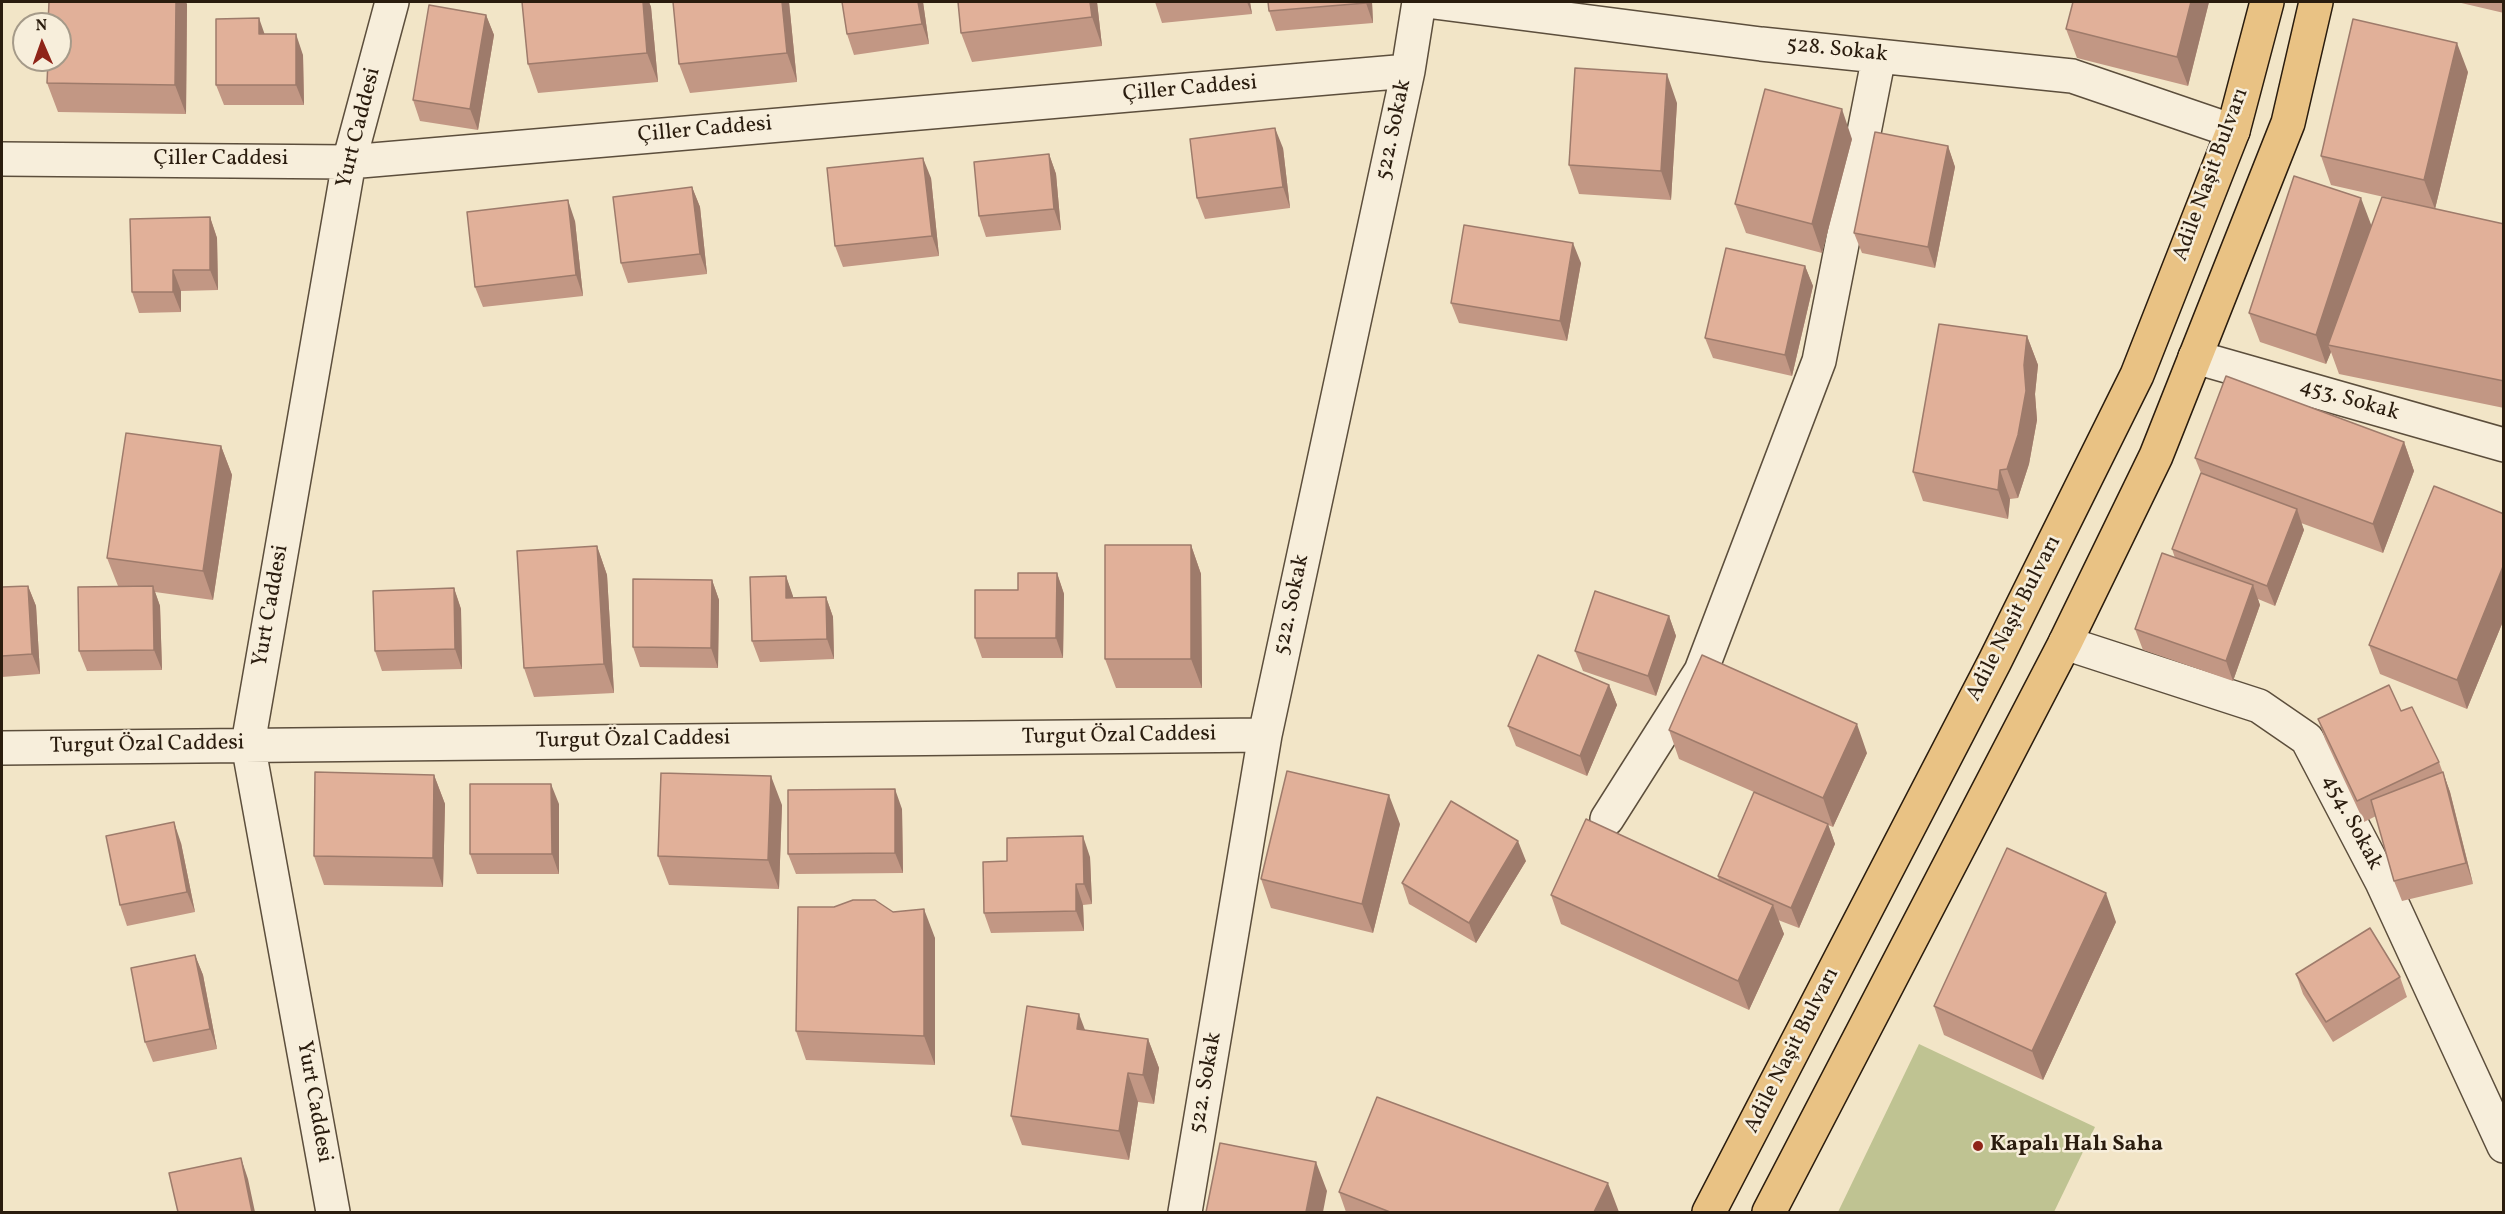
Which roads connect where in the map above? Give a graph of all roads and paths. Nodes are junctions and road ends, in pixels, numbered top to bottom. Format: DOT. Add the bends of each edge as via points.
graph roads {
  1 [pos="392,2"];
  2 [pos="1419,2"];
  3 [pos="1434,2"];
  4 [pos="2267,2"];
  5 [pos="2316,2"];
  6 [pos="1879,56"];
  7 [pos="1408,71"];
  8 [pos="2233,131"];
  9 [pos="2,159"];
  10 [pos="349,162"];
  11 [pos="2195,357"];
  12 [pos="2504,445"];
  13 [pos="2065,643"];
  14 [pos="1265,735"];
  15 [pos="248,744"];
  16 [pos="2,748"];
  17 [pos="1607,819"];
  18 [pos="2504,1146"];
  19 [pos="333,1212"];
  20 [pos="1185,1212"];
  21 [pos="1709,1212"];
  22 [pos="1768,1212"];
  1 -- 10 [label="street, Yurt Caddesi"];
  2 -- 7 [label="street, 522. Sokak"];
  3 -- 6 [label="street, 528. Sokak"];
  4 -- 8 [label="main road, Adile Naşit Bulvarı"];
  5 -- 11 [label="main road" via="2288,123"];
  6 -- 8 [label="street, 528. Sokak" via="2072,76"];
  6 -- 17 [label="street" via="1820,361 1701,671"];
  7 -- 10 [label="street, Çiller Caddesi"];
  7 -- 14 [label="street, 522. Sokak"];
  8 -- 21 [label="main road, Adile Naşit Bulvarı" via="2137,375 1995,661"];
  9 -- 10 [label="street, Çiller Caddesi"];
  10 -- 15 [label="street, Yurt Caddesi"];
  11 -- 12 [label="street, 453. Sokak"];
  11 -- 13 [label="main road" via="2156,456"];
  13 -- 18 [label="street, 454. Sokak" via="2259,706 2307,739 2382,882"];
  13 -- 22 [label="main road"];
  14 -- 15 [label="street, Turgut Özal Caddesi"];
  14 -- 20 [label="street, 522. Sokak"];
  15 -- 16 [label="street, Turgut Özal Caddesi"];
  15 -- 19 [label="street, Yurt Caddesi"];
}
